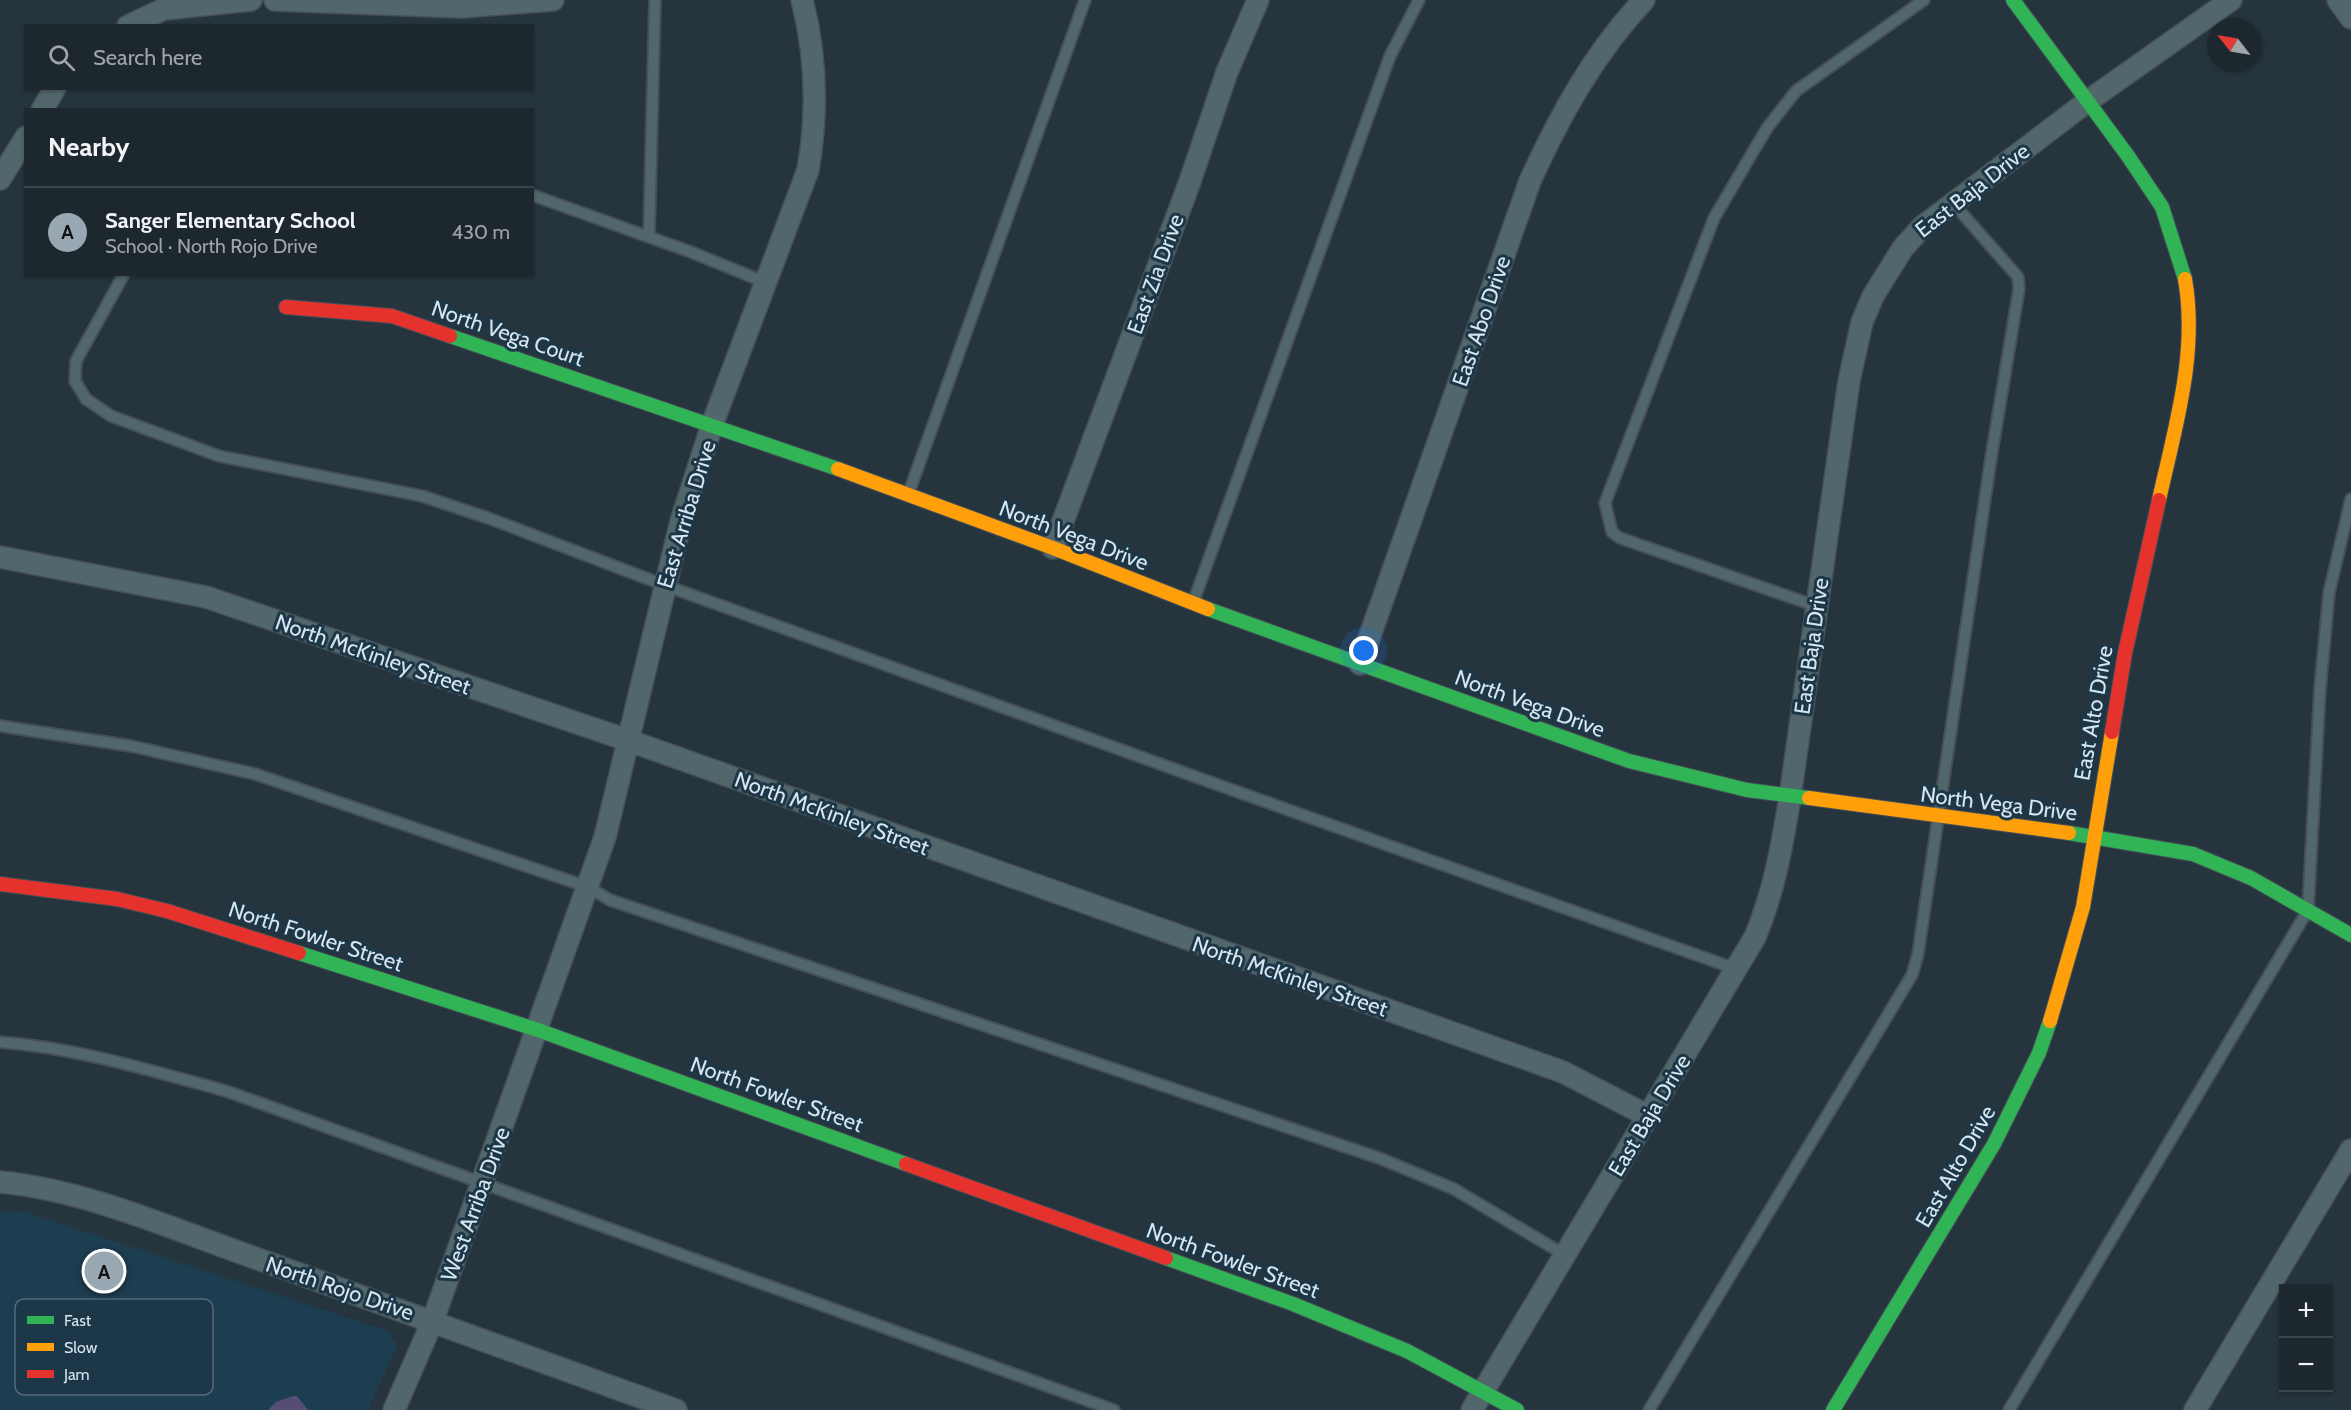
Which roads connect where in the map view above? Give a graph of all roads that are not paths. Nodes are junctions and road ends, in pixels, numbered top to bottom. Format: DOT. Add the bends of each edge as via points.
graph roads {
  1 [pos="251,0"];
  2 [pos="275,0"];
  3 [pos="553,0"];
  4 [pos="655,0"];
  5 [pos="802,0"];
  6 [pos="1085,0"];
  7 [pos="1258,0"];
  8 [pos="1419,0"];
  9 [pos="1644,0"];
  10 [pos="1924,0"];
  11 [pos="2013,0"];
  12 [pos="2231,0"];
  13 [pos="2338,0"];
  14 [pos="2351,18"];
  15 [pos="132,24"];
  16 [pos="54,90"];
  17 [pos="2088,101"];
  18 [pos="43,108"];
  19 [pos="24,140"];
  20 [pos="0,179"];
  21 [pos="534,196"];
  22 [pos="1952,202"];
  23 [pos="649,236"];
  24 [pos="123,276"];
  25 [pos="767,283"];
  26 [pos="286,307"];
  27 [pos="712,425"];
  28 [pos="908,495"];
  29 [pos="2351,499"];
  30 [pos="1053,548"];
  31 [pos="0,558"];
  32 [pos="664,585"];
  33 [pos="1193,604"];
  34 [pos="1816,606"];
  35 [pos="1360,664"];
  36 [pos="0,726"];
  37 [pos="630,741"];
  38 [pos="1790,797"];
  39 [pos="1937,817"];
  40 [pos="2094,836"];
  41 [pos="0,884"];
  42 [pos="588,886"];
  43 [pos="2308,910"];
  44 [pos="2351,935"];
  45 [pos="1736,969"];
  46 [pos="538,1030"];
  47 [pos="0,1042"];
  48 [pos="1648,1116"];
  49 [pos="2351,1150"];
  50 [pos="482,1181"];
  51 [pos="0,1182"];
  52 [pos="1565,1255"];
  53 [pos="433,1320"];
  54 [pos="1484,1390"];
  55 [pos="394,1410"];
  56 [pos="676,1410"];
  57 [pos="1114,1410"];
  58 [pos="1472,1410"];
  59 [pos="1517,1410"];
  60 [pos="1649,1410"];
  61 [pos="1833,1410"];
  62 [pos="2009,1410"];
  63 [pos="2195,1410"];
  1 -- 15 [label="street" via="165,9"];
  2 -- 3 [label="street" via="461,7"];
  4 -- 23 [label="lane"];
  5 -- 25 [label="street, East Arriba Drive" via="813,43 815,129 808,170"];
  6 -- 28 [label="lane"];
  7 -- 30 [label="street, East Zia Drive" via="1227,72"];
  8 -- 33 [label="lane" via="1390,56"];
  9 -- 35 [label="street, East Abo Drive" via="1590,68 1555,127 1530,181"];
  10 -- 34 [label="lane" via="1796,91 1767,128 1714,218 1605,503 1612,532 1620,538"];
  11 -- 17 [label="street, East Alto Drive"];
  12 -- 17 [label="street, East Baja Drive"];
  13 -- 14 [label="street"];
  16 -- 18 [label="street"];
  17 -- 22 [label="street, East Baja Drive"];
  17 -- 40 [label="street, East Alto Drive" via="2162,207 2182,264 2190,308 2188,368 2125,653"];
  19 -- 20 [label="street"];
  21 -- 23 [label="lane"];
  22 -- 34 [label="street, East Baja Drive" via="1903,248 1877,288 1862,322 1849,381"];
  22 -- 39 [label="lane" via="2018,278 2019,289"];
  23 -- 25 [label="lane"];
  24 -- 32 [label="lane" via="76,361 75,381 86,399 111,416 219,456 422,496"];
  25 -- 27 [label="street, East Arriba Drive"];
  26 -- 27 [label="street, North Vega Court" via="392,316"];
  27 -- 28 [label="street, North Vega Drive"];
  27 -- 32 [label="street, East Arriba Drive"];
  28 -- 30 [label="street, North Vega Drive"];
  29 -- 43 [label="lane" via="2329,593"];
  30 -- 33 [label="street, North Vega Drive"];
  31 -- 37 [label="street, North McKinley Street" via="206,597"];
  32 -- 37 [label="street, East Arriba Drive"];
  32 -- 45 [label="lane"];
  33 -- 35 [label="street, North Vega Drive"];
  34 -- 38 [label="street, East Baja Drive"];
  35 -- 38 [label="street, North Vega Drive" via="1629,761 1689,778"];
  36 -- 42 [label="lane" via="131,746 255,774"];
  37 -- 42 [label="street, East Arriba Drive"];
  37 -- 48 [label="street, North McKinley Street" via="1563,1072"];
  38 -- 39 [label="street, North Vega Drive"];
  38 -- 45 [label="street, East Baja Drive" via="1768,905"];
  39 -- 40 [label="street, North Vega Drive"];
  39 -- 60 [label="lane" via="1912,975"];
  40 -- 43 [label="street, North Vega Drive" via="2193,854 2251,878"];
  40 -- 61 [label="street, East Alto Drive" via="2083,907 2039,1053 1994,1144"];
  41 -- 46 [label="street, North Fowler Street" via="117,899 167,911"];
  42 -- 46 [label="street, East Arriba Drive"];
  42 -- 52 [label="lane" via="610,900 1379,1158 1454,1189"];
  43 -- 44 [label="street, North Vega Drive"];
  43 -- 62 [label="lane"];
  45 -- 48 [label="street, East Baja Drive"];
  46 -- 50 [label="street, West Arriba Drive"];
  46 -- 54 [label="street, North Fowler Street" via="1293,1304 1407,1351"];
  47 -- 50 [label="lane" via="125,1064 226,1091"];
  48 -- 52 [label="street, East Baja Drive"];
  49 -- 63 [label="street"];
  50 -- 53 [label="street, West Arriba Drive"];
  50 -- 57 [label="lane"];
  51 -- 53 [label="street, North Rojo Drive" via="46,1187 107,1206"];
  52 -- 54 [label="street, East Baja Drive"];
  53 -- 55 [label="street, West Arriba Drive"];
  53 -- 56 [label="street, North Rojo Drive"];
  54 -- 58 [label="street, East Baja Drive"];
  54 -- 59 [label="street, North Fowler Street"];
}
